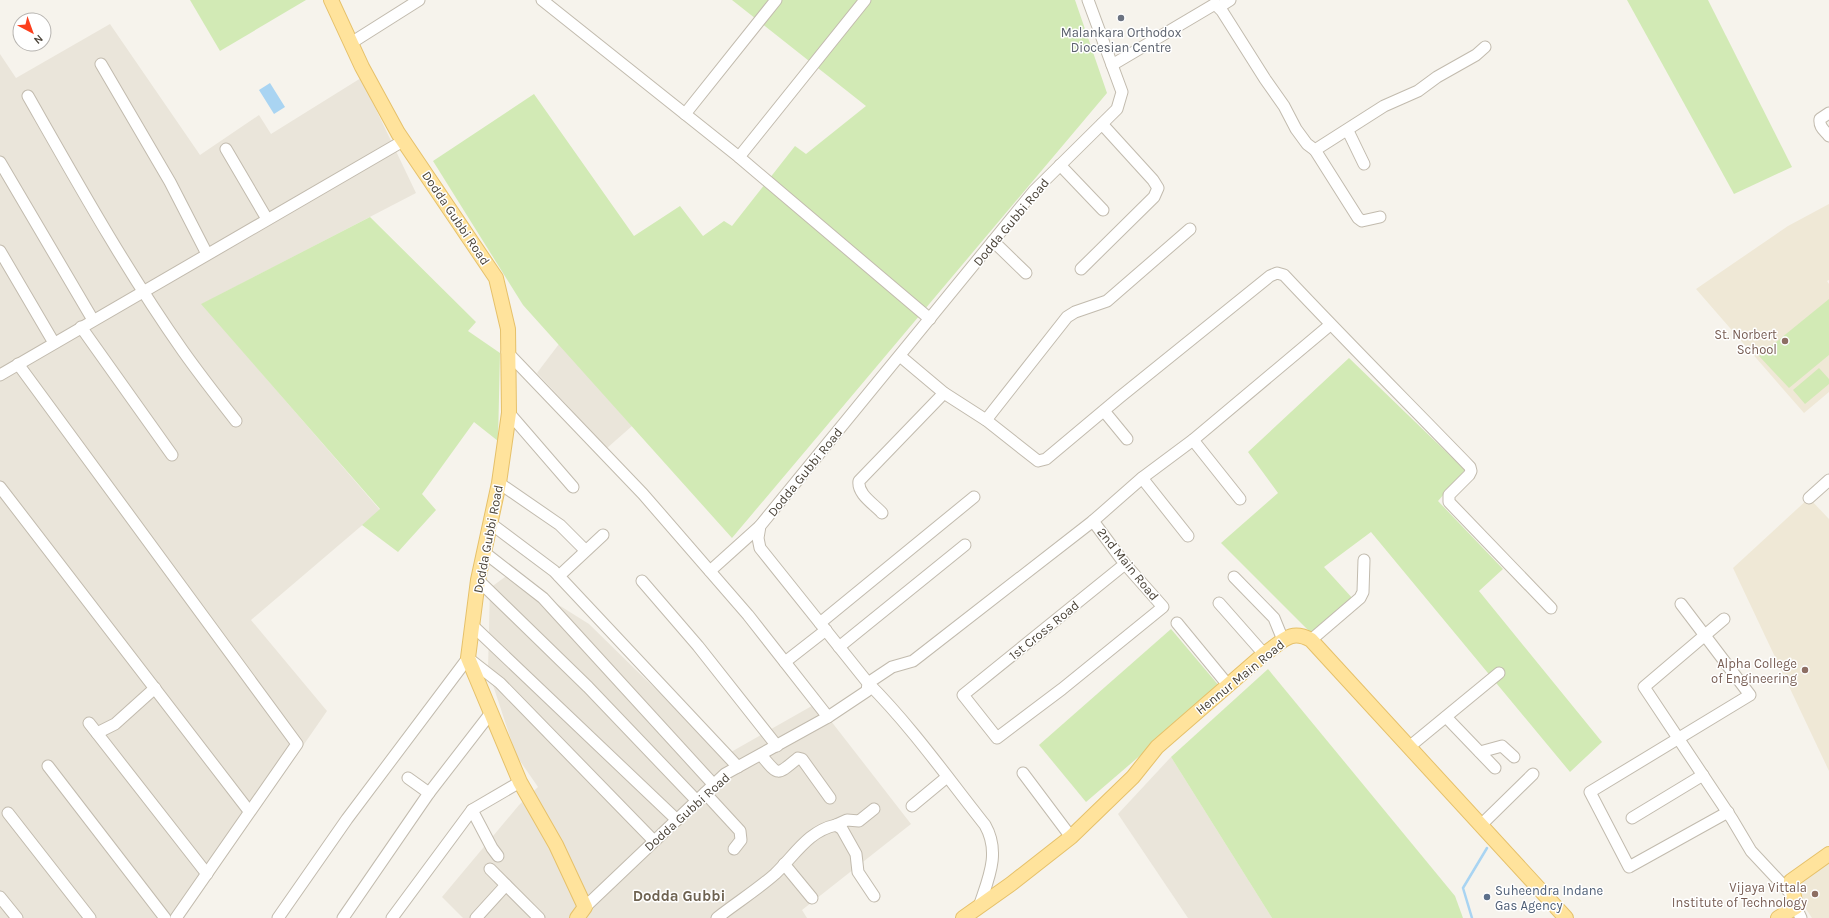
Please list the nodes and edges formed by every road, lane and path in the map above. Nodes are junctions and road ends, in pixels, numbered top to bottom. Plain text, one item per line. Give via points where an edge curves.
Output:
1 (331, 0) edge
2 (419, 0) edge
3 (542, 0) edge
4 (776, 0) edge
5 (865, 0) edge
6 (1088, 0) edge
7 (1230, 0) edge
8 (1215, 4) edge
9 (351, 43) junction
10 (1485, 47) dead end
11 (101, 64) dead end
12 (1112, 65) junction
13 (28, 96) dead end
14 (1829, 113) edge
15 (685, 114) junction
16 (1102, 124) junction
17 (1348, 131) junction
18 (1829, 136) edge
19 (403, 141) junction
20 (226, 149) dead end
21 (1316, 150) junction
22 (739, 157) junction
23 (0, 162) edge
24 (1364, 164) dead end
25 (1060, 165) junction
26 (1103, 210) dead end
27 (1380, 217) dead end
28 (267, 219) junction
29 (1190, 229) dead end
30 (993, 241) junction
31 (0, 251) edge
32 (207, 254) junction
33 (1081, 269) dead end
34 (1026, 273) dead end
35 (143, 291) junction
36 (930, 319) junction
37 (93, 320) junction
38 (1330, 325) junction
39 (82, 327) junction
40 (54, 343) junction
41 (507, 352) junction
42 (900, 356) junction
43 (18, 364) junction
44 (1, 373) edge
45 (944, 393) junction
46 (1104, 410) junction
47 (509, 413) junction
48 (986, 420) junction
49 (236, 421) dead end
50 (1127, 439) dead end
51 (1193, 440) junction
52 (172, 455) dead end
53 (1142, 478) junction
54 (1829, 480) edge
55 (500, 483) junction
56 (0, 487) edge
57 (573, 487) dead end
58 (974, 498) dead end
59 (1809, 498) dead end
60 (1240, 499) dead end
61 (882, 513) dead end
62 (1093, 521) junction
63 (490, 522) junction
64 (760, 526) junction
65 (603, 535) dead end
66 (1188, 536) dead end
67 (965, 545) dead end
68 (585, 550) junction
69 (484, 552) junction
70 (1364, 560) dead end
71 (1126, 564) junction
72 (710, 571) junction
73 (559, 576) junction
74 (1234, 577) dead end
75 (478, 580) junction
76 (642, 581) dead end
77 (1219, 603) dead end
78 (1681, 604) dead end
79 (1551, 608) dead end
80 (1724, 619) dead end
81 (1177, 624) dead end
82 (472, 626) junction
83 (823, 627) junction
84 (1705, 635) junction
85 (1283, 640) junction
86 (1311, 640) junction
87 (839, 647) junction
88 (1264, 654) junction
89 (468, 658) junction
90 (785, 662) junction
91 (1499, 673) dead end
92 (868, 683) junction
93 (1228, 686) junction
94 (155, 688) junction
95 (963, 695) joint
96 (490, 714) junction
97 (828, 717) junction
98 (1446, 717) junction
99 (89, 723) dead end
100 (97, 733) junction
101 (1679, 740) junction
102 (777, 746) junction
103 (1409, 747) junction
104 (1480, 752) junction
105 (761, 755) junction
106 (1514, 757) dead end
107 (48, 766) dead end
108 (738, 767) junction
109 (1495, 768) dead end
110 (1023, 773) dead end
111 (1533, 774) dead end
112 (1703, 776) junction
113 (947, 777) junction
114 (408, 778) dead end
115 (520, 782) junction
116 (714, 785) junction
117 (429, 794) junction
118 (701, 797) junction
119 (830, 798) dead end
120 (912, 806) dead end
121 (874, 809) dead end
122 (472, 810) junction
123 (249, 811) junction
124 (1728, 812) junction
125 (8, 813) dead end
126 (1632, 818) dead end
127 (677, 820) junction
128 (836, 825) junction
129 (1481, 825) junction
130 (1070, 837) junction
131 (654, 841) junction
132 (734, 849) dead end
133 (1829, 854) edge
134 (498, 856) dead end
135 (784, 864) junction
136 (490, 869) dead end
137 (207, 874) junction
138 (506, 885) junction
139 (874, 896) dead end
140 (0, 897) edge
141 (812, 898) dead end
142 (979, 907) junction
143 (1797, 908) edge
144 (581, 912) edge
145 (17, 918) edge
146 (90, 918) edge
147 (165, 918) edge
148 (176, 918) edge
149 (278, 918) edge
150 (343, 918) edge
151 (392, 918) edge
152 (476, 918) edge
153 (540, 918) edge
154 (717, 918) edge
155 (963, 918) edge
156 (1566, 918) edge
157 (1778, 918) edge

1 - 9 main road, Dodda Gubbi Road
2 - 9 street
3 - 15 street
4 - 15 street
5 - 22 street
6 - 12 street, Dodda Gubbi Road
7 - 8 street
8 - 12 street
8 - 21 street via 1284,106 1296,129 1307,144
9 - 19 main road, Dodda Gubbi Road
10 - 17 street via 1418,91 1384,106
11 - 32 street via 170,182
12 - 16 street, Dodda Gubbi Road via 1122,92 1117,109
13 - 35 street
14 - 18 street via 1819,122
15 - 22 street
16 - 25 street, Dodda Gubbi Road
16 - 33 street via 1158,188 1154,197
17 - 21 street
17 - 24 street
19 - 28 street
19 - 41 main road, Dodda Gubbi Road via 496,278 508,329
20 - 28 street
21 - 27 street via 1358,218 1365,221
22 - 36 street
23 - 37 street
25 - 26 street
25 - 30 street, Dodda Gubbi Road via 1034,191
28 - 32 street
29 - 48 street via 1107,301 1067,317
30 - 34 street
30 - 36 street, Dodda Gubbi Road
31 - 40 street
32 - 35 street
35 - 37 street
35 - 49 street via 183,352
36 - 42 street, Dodda Gubbi Road
37 - 39 street
38 - 46 street via 1284,275 1277,273
38 - 51 street
38 - 79 street via 1470,467 1469,474 1449,495 1449,502
39 - 40 street
39 - 52 street
40 - 43 street
41 - 47 main road, Dodda Gubbi Road
41 - 72 street via 643,494
42 - 45 street
42 - 64 street, Dodda Gubbi Road
43 - 44 street
43 - 123 street via 296,740 295,750
45 - 48 street
45 - 61 street via 859,482 858,488
46 - 48 street via 1042,461 1038,461
46 - 50 street
47 - 55 main road, Dodda Gubbi Road
47 - 57 street
51 - 53 street
51 - 60 street
53 - 62 street
53 - 66 street
54 - 59 street
55 - 63 main road, Dodda Gubbi Road
55 - 68 street via 560,525
56 - 94 street
58 - 83 street
62 - 71 street, 2nd Main Road
62 - 92 street via 913,661 892,666
63 - 69 main road, Dodda Gubbi Road
63 - 73 street
64 - 72 street
64 - 83 street, Dodda Gubbi Road via 760,548
65 - 68 street
67 - 87 street
68 - 73 street
69 - 75 main road, Dodda Gubbi Road
69 - 116 street via 543,598
70 - 86 street via 1363,592 1360,598
71 - 95 street, 1st Cross Road
71 - 95 street, 2nd Main Road via 1163,607 1062,689 997,738
72 - 90 street
73 - 108 street
74 - 85 street via 1274,618
75 - 82 main road, Dodda Gubbi Road
75 - 118 street
76 - 102 street via 698,646
77 - 88 street
78 - 84 street
80 - 84 street
81 - 93 street
82 - 89 main road, Dodda Gubbi Road
82 - 127 street
83 - 87 street, Dodda Gubbi Road
83 - 90 street
84 - 101 street via 1644,687
84 - 101 street via 1750,695
85 - 86 main road, Hennur Main Road via 1301,634
85 - 88 main road, Hennur Main Road
86 - 103 main road
87 - 92 street, Dodda Gubbi Road
88 - 93 main road, Hennur Main Road
89 - 96 main road, Dodda Gubbi Road
89 - 131 street via 500,683
89 - 149 street via 347,819
90 - 97 street
91 - 98 street
92 - 97 street, Dodda Gubbi Road via 867,691 861,697
92 - 113 street
93 - 130 main road, Hennur Main Road via 1157,747 1133,777
94 - 100 street via 116,724
94 - 123 street
96 - 115 main road, Dodda Gubbi Road
96 - 117 street
97 - 102 street, Dodda Gubbi Road
98 - 103 street
98 - 104 street
99 - 100 street
100 - 137 street
101 - 112 street
101 - 124 street via 1590,792 1629,867
102 - 105 street, Dodda Gubbi Road
103 - 129 main road
104 - 106 street via 1502,746
104 - 109 street
105 - 108 street, Dodda Gubbi Road
105 - 119 street via 778,772 798,758 802,759
107 - 147 street
108 - 116 street, Dodda Gubbi Road via 725,774
110 - 130 street
111 - 129 street
112 - 124 street
112 - 126 street
113 - 120 street
113 - 142 street via 985,825 993,846 989,877
114 - 117 street
115 - 122 street
115 - 144 main road, Dodda Gubbi Road via 556,845
116 - 118 street, Dodda Gubbi Road
117 - 150 street
118 - 127 street, Dodda Gubbi Road
118 - 132 street via 740,831 741,840
121 - 128 street via 859,821 847,820
122 - 134 street
122 - 151 street
123 - 137 street
124 - 143 street via 1751,851
125 - 146 street
127 - 131 street, Dodda Gubbi Road
128 - 135 street via 824,827 808,839
128 - 139 street via 842,830 856,854 858,872
129 - 156 main road
130 - 142 main road, Hennur Main Road
131 - 144 street, Dodda Gubbi Road
133 - 143 main road via 1790,881
135 - 141 street
135 - 154 street via 775,874
136 - 138 street
137 - 148 street
138 - 152 street
138 - 153 street
140 - 145 street
142 - 155 main road, Hennur Main Road
143 - 157 main road

